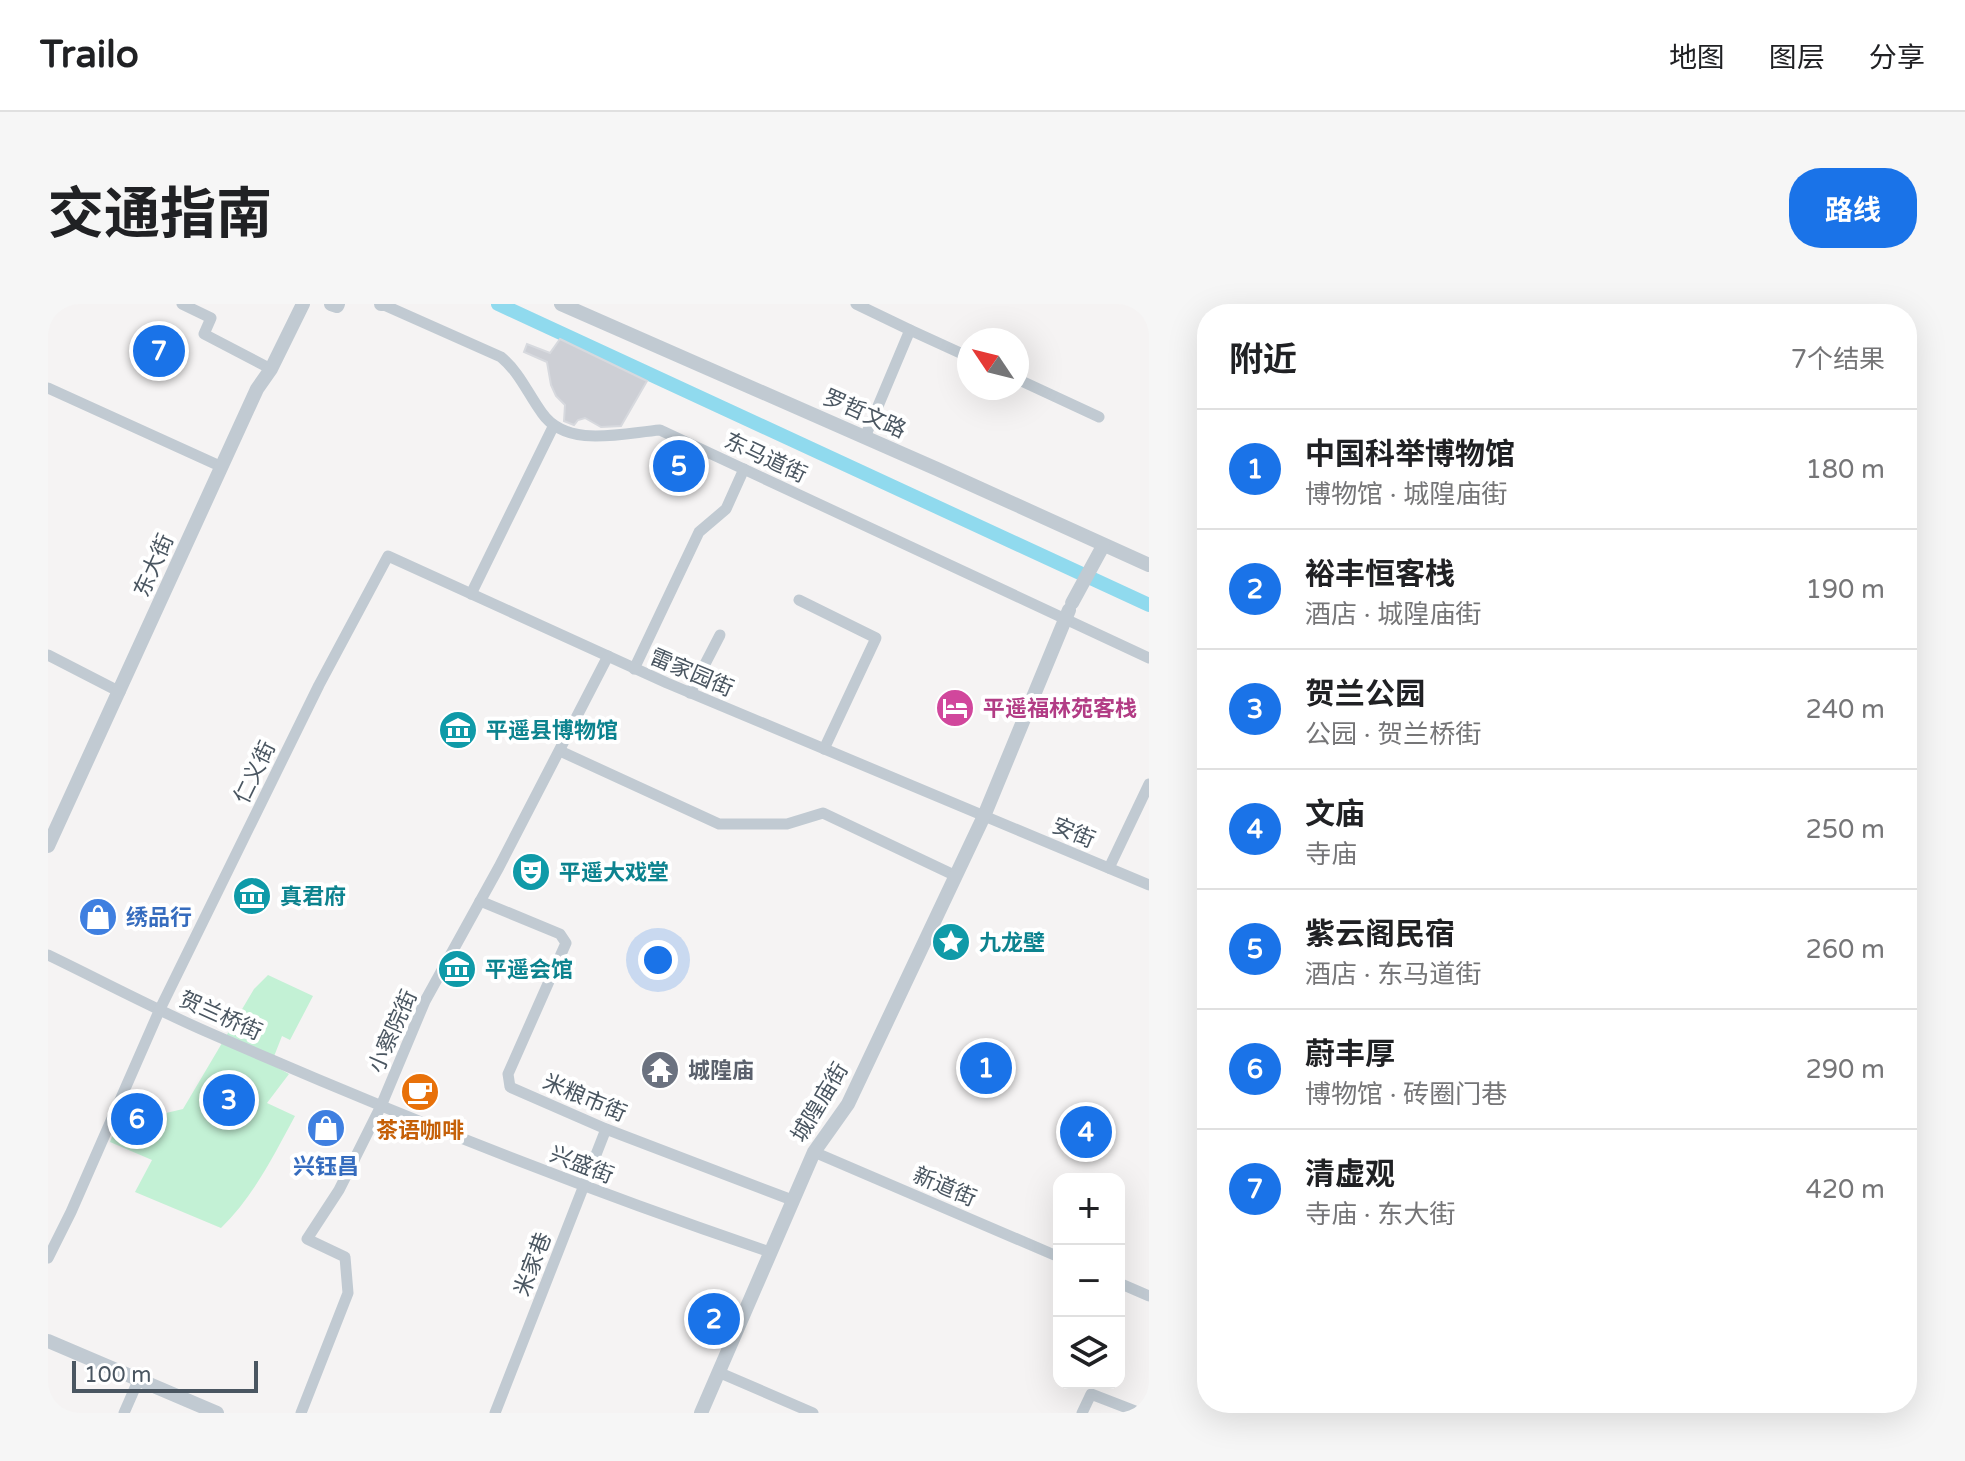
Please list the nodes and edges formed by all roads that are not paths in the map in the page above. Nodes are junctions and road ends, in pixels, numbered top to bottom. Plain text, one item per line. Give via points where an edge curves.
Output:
1 (182, 304) edge
2 (303, 304) edge
3 (331, 304) edge
4 (338, 304) edge
5 (384, 304) edge
6 (561, 304) edge
7 (856, 304) edge
8 (910, 330) junction
9 (957, 352) edge
10 (271, 369) junction
11 (1029, 385) edge
12 (48, 388) edge
13 (1099, 417) dead end
14 (553, 427) junction
15 (865, 437) junction
16 (222, 467) junction
17 (744, 469) junction
18 (1103, 546) junction
19 (388, 556) joint
20 (1149, 565) edge
21 (471, 594) junction
22 (799, 600) dead end
23 (1069, 610) junction
24 (720, 635) dead end
25 (48, 655) edge
26 (608, 656) junction
27 (1149, 658) edge
28 (634, 669) junction
29 (120, 692) junction
30 (690, 693) junction
31 (824, 749) junction
32 (560, 751) junction
33 (1149, 784) edge
34 (984, 816) junction
35 (48, 846) edge
36 (1109, 868) junction
37 (956, 876) junction
38 (1149, 885) edge
39 (480, 901) junction
40 (48, 955) edge
41 (160, 1009) junction
42 (381, 1106) junction
43 (606, 1129) junction
44 (814, 1152) junction
45 (584, 1186) junction
46 (792, 1200) junction
47 (770, 1252) junction
48 (1053, 1254) edge
49 (48, 1258) edge
50 (1125, 1286) edge
51 (1149, 1296) edge
52 (48, 1341) edge
53 (718, 1372) junction
54 (138, 1381) junction
55 (124, 1413) edge
56 (217, 1413) edge
57 (301, 1413) edge
58 (495, 1413) edge
59 (701, 1413) edge
60 (813, 1413) edge
61 (1082, 1413) edge
62 (1140, 1413) edge

1 - 10 street via 211,318 204,334
2 - 10 street, 东大街
3 - 4 street
5 - 14 street via 501,357
6 - 15 street, 罗哲文路
7 - 8 street
8 - 9 street
8 - 15 street
10 - 16 street, 东大街
11 - 13 street
12 - 16 street
14 - 17 street, 东马道街 via 578,436 660,430
14 - 21 street
15 - 18 street, 罗哲文路
16 - 29 street, 东大街
17 - 23 street, 东马道街
17 - 28 street via 726,509 699,532
18 - 20 street, 罗哲文路
18 - 23 street, 城隍庙街
19 - 21 street, 雷家园街
19 - 41 street, 仁义街
21 - 26 street, 雷家园街
22 - 31 street via 876,638
23 - 27 street, 东马道街
23 - 34 street, 城隍庙街
24 - 30 street
25 - 29 street
26 - 28 street, 雷家园街
26 - 32 street, 小察院街
28 - 30 street, 雷家园街
29 - 35 street, 东大街
30 - 31 street, 雷家园街
31 - 34 street, 雷家园街
32 - 37 street via 719,824 787,824 823,813
32 - 39 street, 小察院街
33 - 36 street
34 - 36 street, 安街
34 - 37 street, 城隍庙街
36 - 38 street, 安街
37 - 44 street, 城隍庙街 via 848,1104
39 - 42 street, 小察院街 via 425,1001
39 - 43 street, 米粮市街 via 560,934 566,943 508,1074 510,1087
40 - 41 street, 贺兰桥街
41 - 42 street, 贺兰桥街
41 - 49 street, 仁义街
42 - 45 street, 兴盛街
42 - 57 street, 小察院街 via 339,1190 307,1239 345,1257 348,1293
43 - 45 street, 米家巷
43 - 46 street, 米粮市街
44 - 46 street, 城隍庙街
44 - 48 street, 新道街
45 - 47 street, 兴盛街
45 - 58 street, 米家巷
46 - 47 street, 城隍庙街
47 - 53 street, 城隍庙街
50 - 51 street
52 - 54 street
53 - 59 street, 城隍庙街
53 - 60 street
54 - 55 street
54 - 56 street
61 - 62 street via 1091,1394

